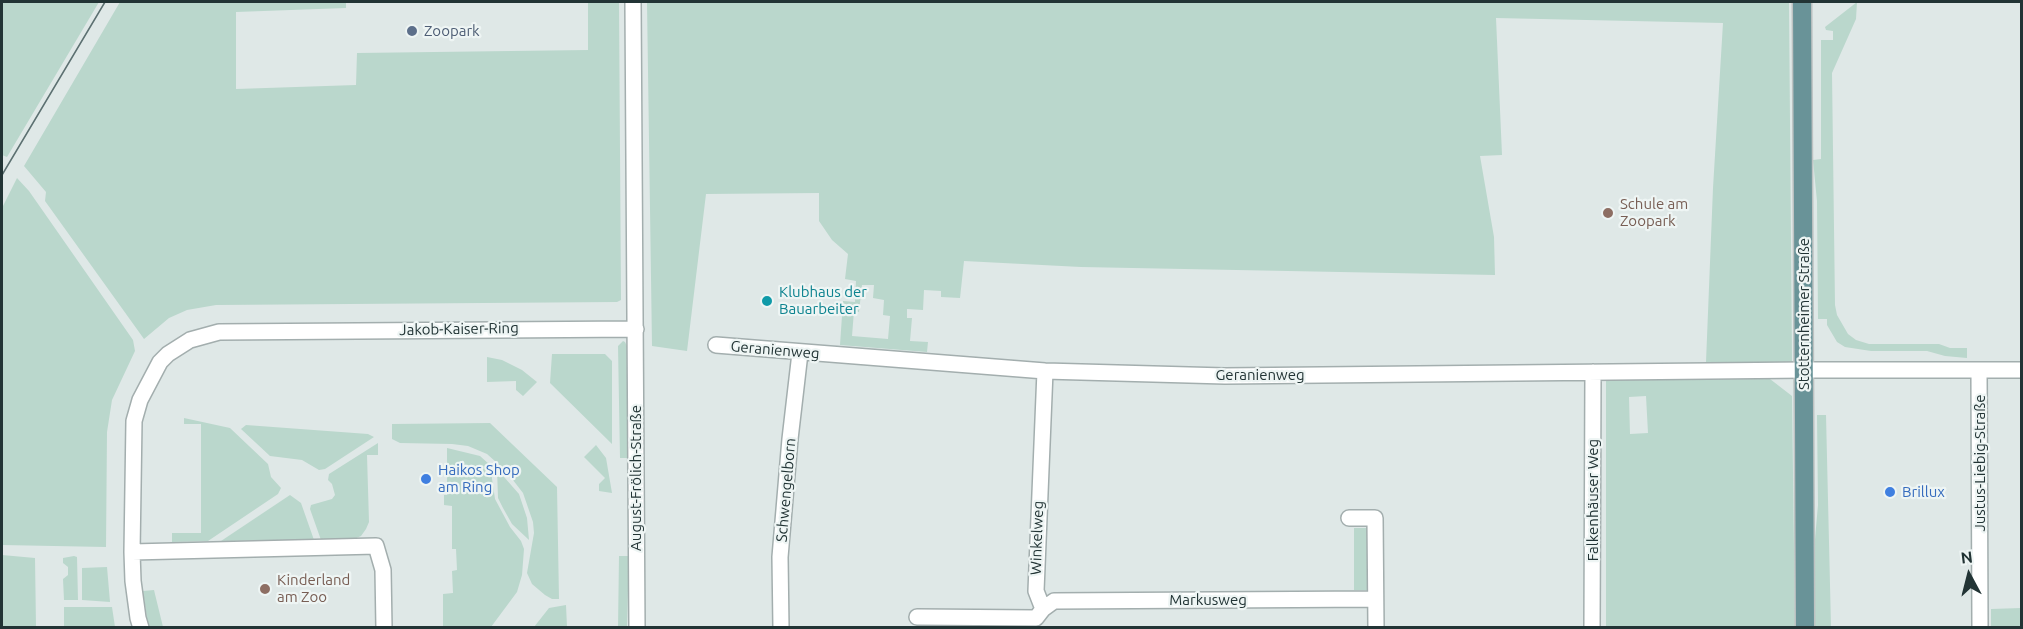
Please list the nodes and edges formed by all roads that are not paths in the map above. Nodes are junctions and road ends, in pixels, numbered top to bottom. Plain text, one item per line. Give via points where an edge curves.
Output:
1 (633, 2) edge
2 (1803, 2) edge
3 (636, 329) junction
4 (716, 345) dead end
5 (800, 353) junction
6 (1805, 370) junction
7 (1979, 370) junction
8 (2022, 370) edge
9 (1046, 371) junction
10 (1593, 372) junction
11 (1349, 518) dead end
12 (132, 552) junction
13 (1375, 599) junction
14 (1043, 609) junction
15 (917, 617) dead end
16 (141, 627) edge
17 (384, 627) edge
18 (637, 627) edge
19 (780, 627) edge
20 (1376, 627) edge
21 (1592, 627) edge
22 (1805, 627) edge
23 (1980, 627) edge

1 - 3 street
2 - 6 main road, Stotternheimer Straße
3 - 12 street, Jakob-Kaiser-Ring via 219,332 190,340 160,362 140,399 134,421
3 - 18 street, August-Frölich-Straße
4 - 5 street, Geranienweg
5 - 9 street, Geranienweg
5 - 19 street, Schwengelborn via 780,557
6 - 7 street
6 - 10 street, Geranienweg
6 - 22 main road, Stotternheimer Straße
7 - 8 street
7 - 23 street, Justus-Liebig-Straße
9 - 10 street, Geranienweg via 1225,376
9 - 14 street, Winkelweg via 1036,591
10 - 21 street, Falkenhäuser Weg
11 - 13 street via 1375,518
12 - 16 street, Jakob-Kaiser-Ring
12 - 17 street via 376,546 383,570
13 - 14 street, Markusweg via 1054,601
13 - 20 street
14 - 15 street via 1036,618

